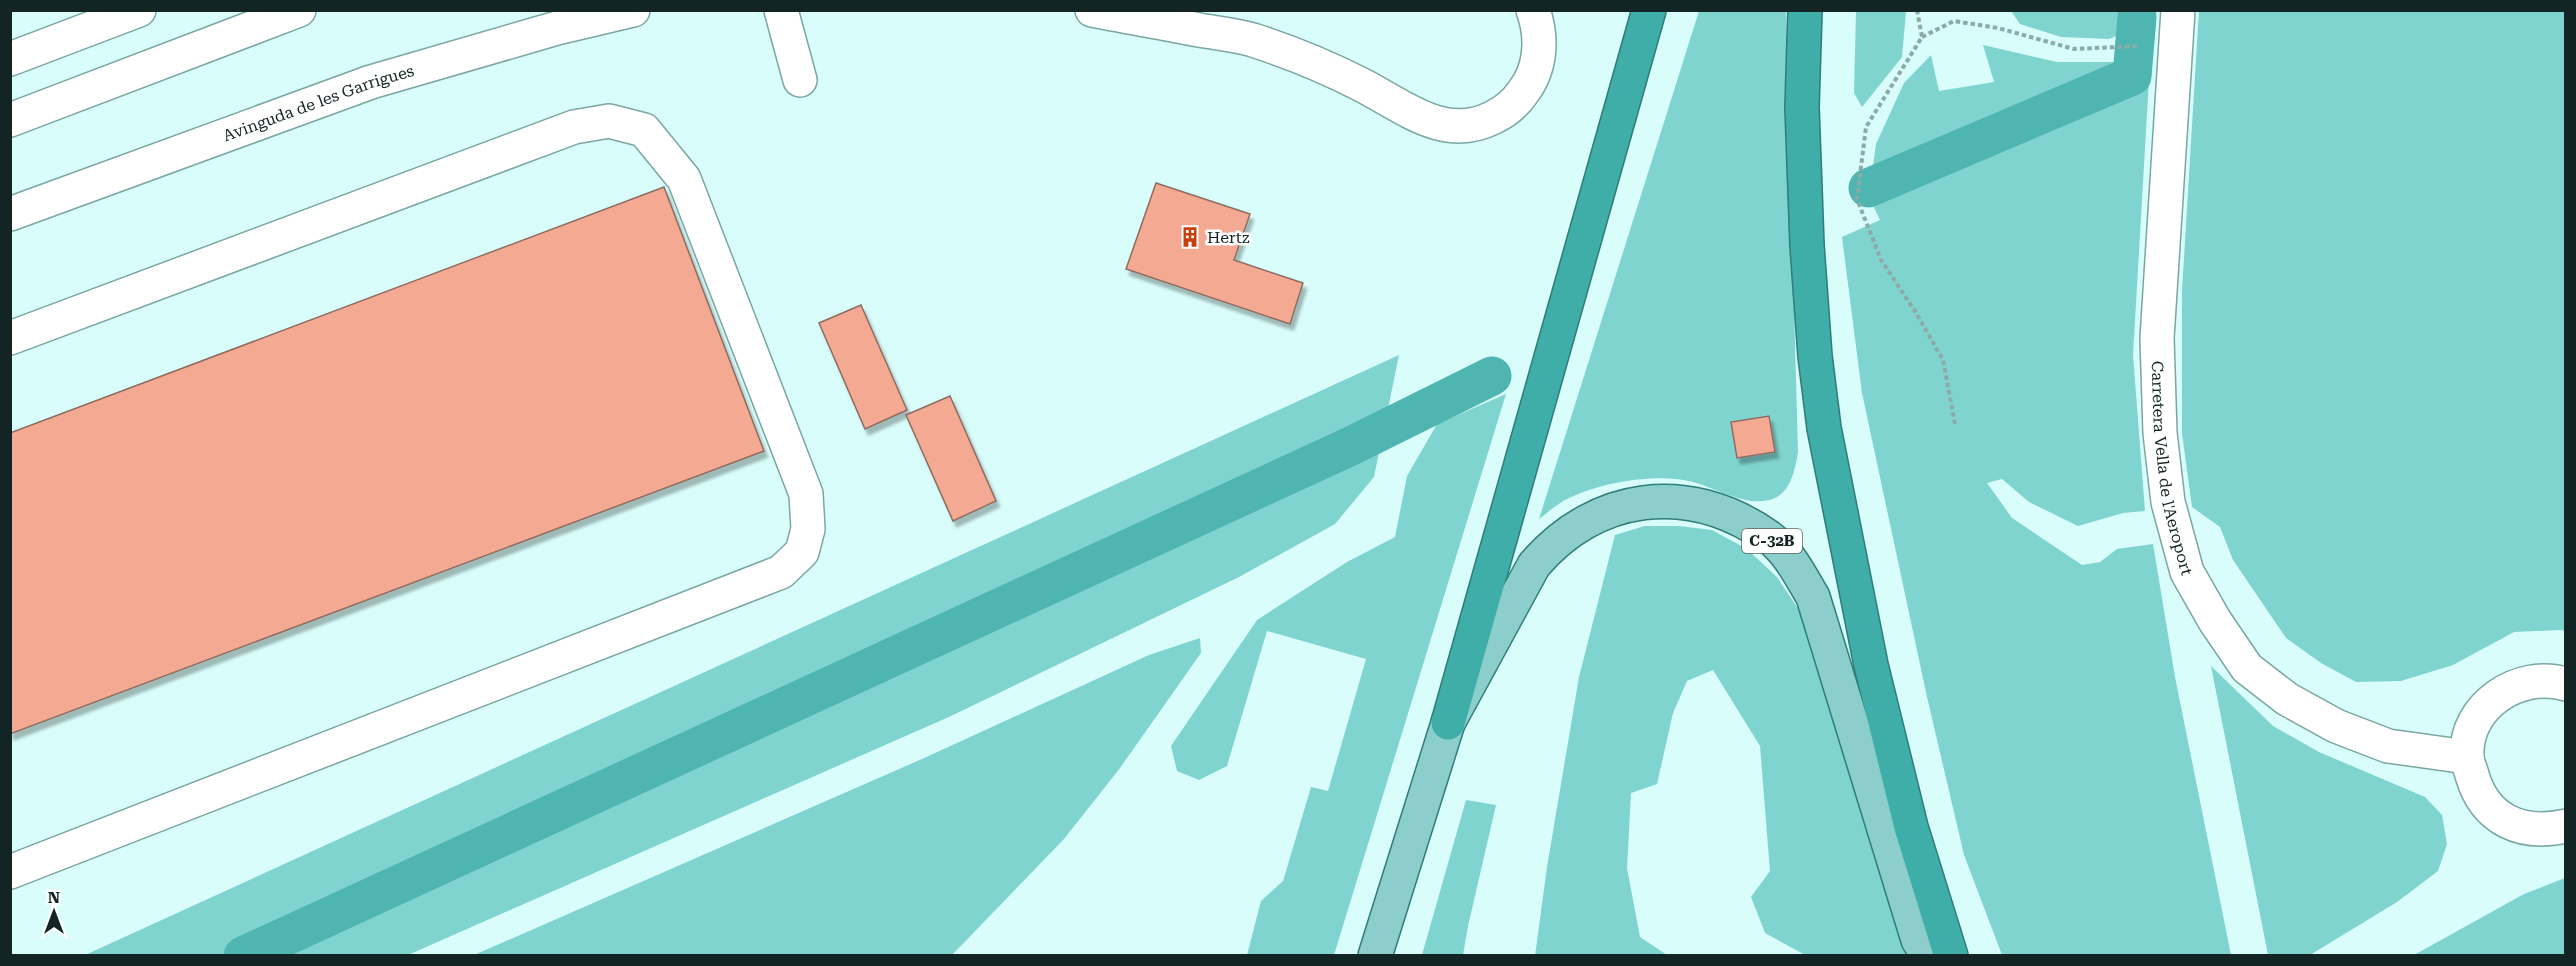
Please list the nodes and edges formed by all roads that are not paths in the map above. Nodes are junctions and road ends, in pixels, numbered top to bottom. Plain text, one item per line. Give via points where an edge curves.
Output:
1 (139, 10) edge
2 (299, 10) edge
3 (633, 10) edge
4 (781, 10) edge
5 (1092, 10) edge
6 (1533, 10) edge
7 (1805, 10) edge
8 (2178, 10) edge
9 (1646, 16) edge
10 (10, 59) edge
11 (800, 80) dead end
12 (10, 120) edge
13 (10, 214) edge
14 (10, 338) edge
15 (2565, 684) edge
16 (1448, 723) junction
17 (2467, 758) junction
18 (2565, 826) edge
19 (10, 872) edge
20 (1375, 956) edge
21 (1928, 956) edge
22 (1951, 956) edge

1 - 10 street
2 - 12 street
3 - 13 street, Avinguda de les Garrigues via 371,82
4 - 11 street
5 - 6 street via 1251,39 1321,65 1412,113 1455,126 1496,116 1527,87 1534,75 1539,47
7 - 22 highway via 1802,107 1807,245 1824,428 1871,665 1911,827
8 - 17 street, Carretera Vella de l'Aeroport via 2157,338 2160,433 2168,502 2187,572 2247,668 2287,699 2336,726 2388,746
9 - 16 highway, C-32B
14 - 19 street via 574,127 609,121 644,130 684,179 806,494 808,529 802,552 781,572
15 - 17 street via 2537,680 2513,686 2496,696 2471,731
16 - 20 main road, C-32B
16 - 21 main road, C-32B via 1534,565 1551,546 1578,525 1609,510 1646,501 1715,508 1767,536 1793,563 1813,597 1918,940
17 - 18 street via 2477,793 2494,813 2514,825 2531,829

